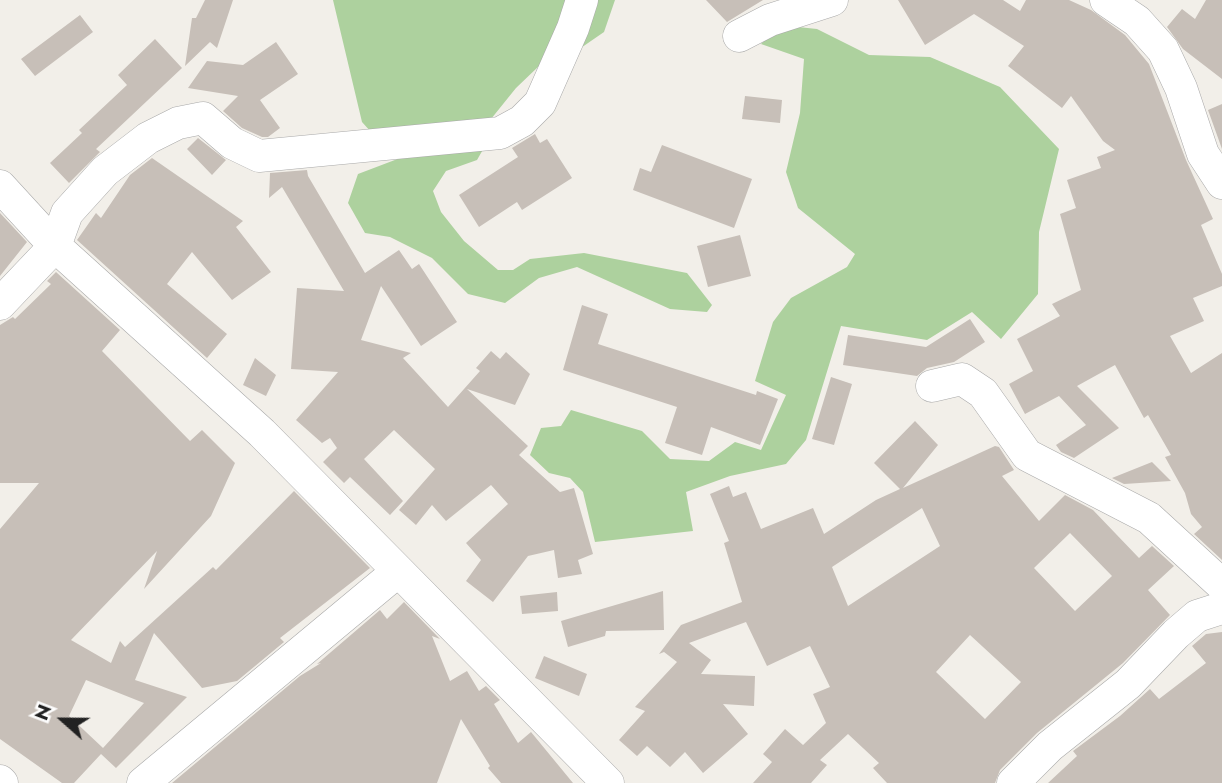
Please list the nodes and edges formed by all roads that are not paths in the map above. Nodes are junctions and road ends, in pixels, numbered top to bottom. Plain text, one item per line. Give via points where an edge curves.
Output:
1 (582, 0) edge
2 (832, 0) edge
3 (1106, 0) edge
4 (738, 36) dead end
5 (1222, 183) edge
6 (0, 186) edge
7 (55, 246) junction
8 (0, 304) edge
9 (932, 386) dead end
10 (397, 572) junction
11 (1222, 585) edge
12 (1222, 608) edge
13 (144, 783) edge
14 (608, 783) edge
15 (1013, 783) edge

1 - 7 street via 540,103 522,121 500,133 259,156 232,143 212,122 193,118 148,138 105,172 67,214
2 - 4 street
3 - 5 street via 1137,21 1163,50 1203,153
6 - 7 street
7 - 8 street
7 - 10 street via 262,433
9 - 11 street via 962,379 984,393 1027,455 1149,518
10 - 13 street
10 - 14 street
12 - 15 street via 1197,616 1128,684 1050,746

